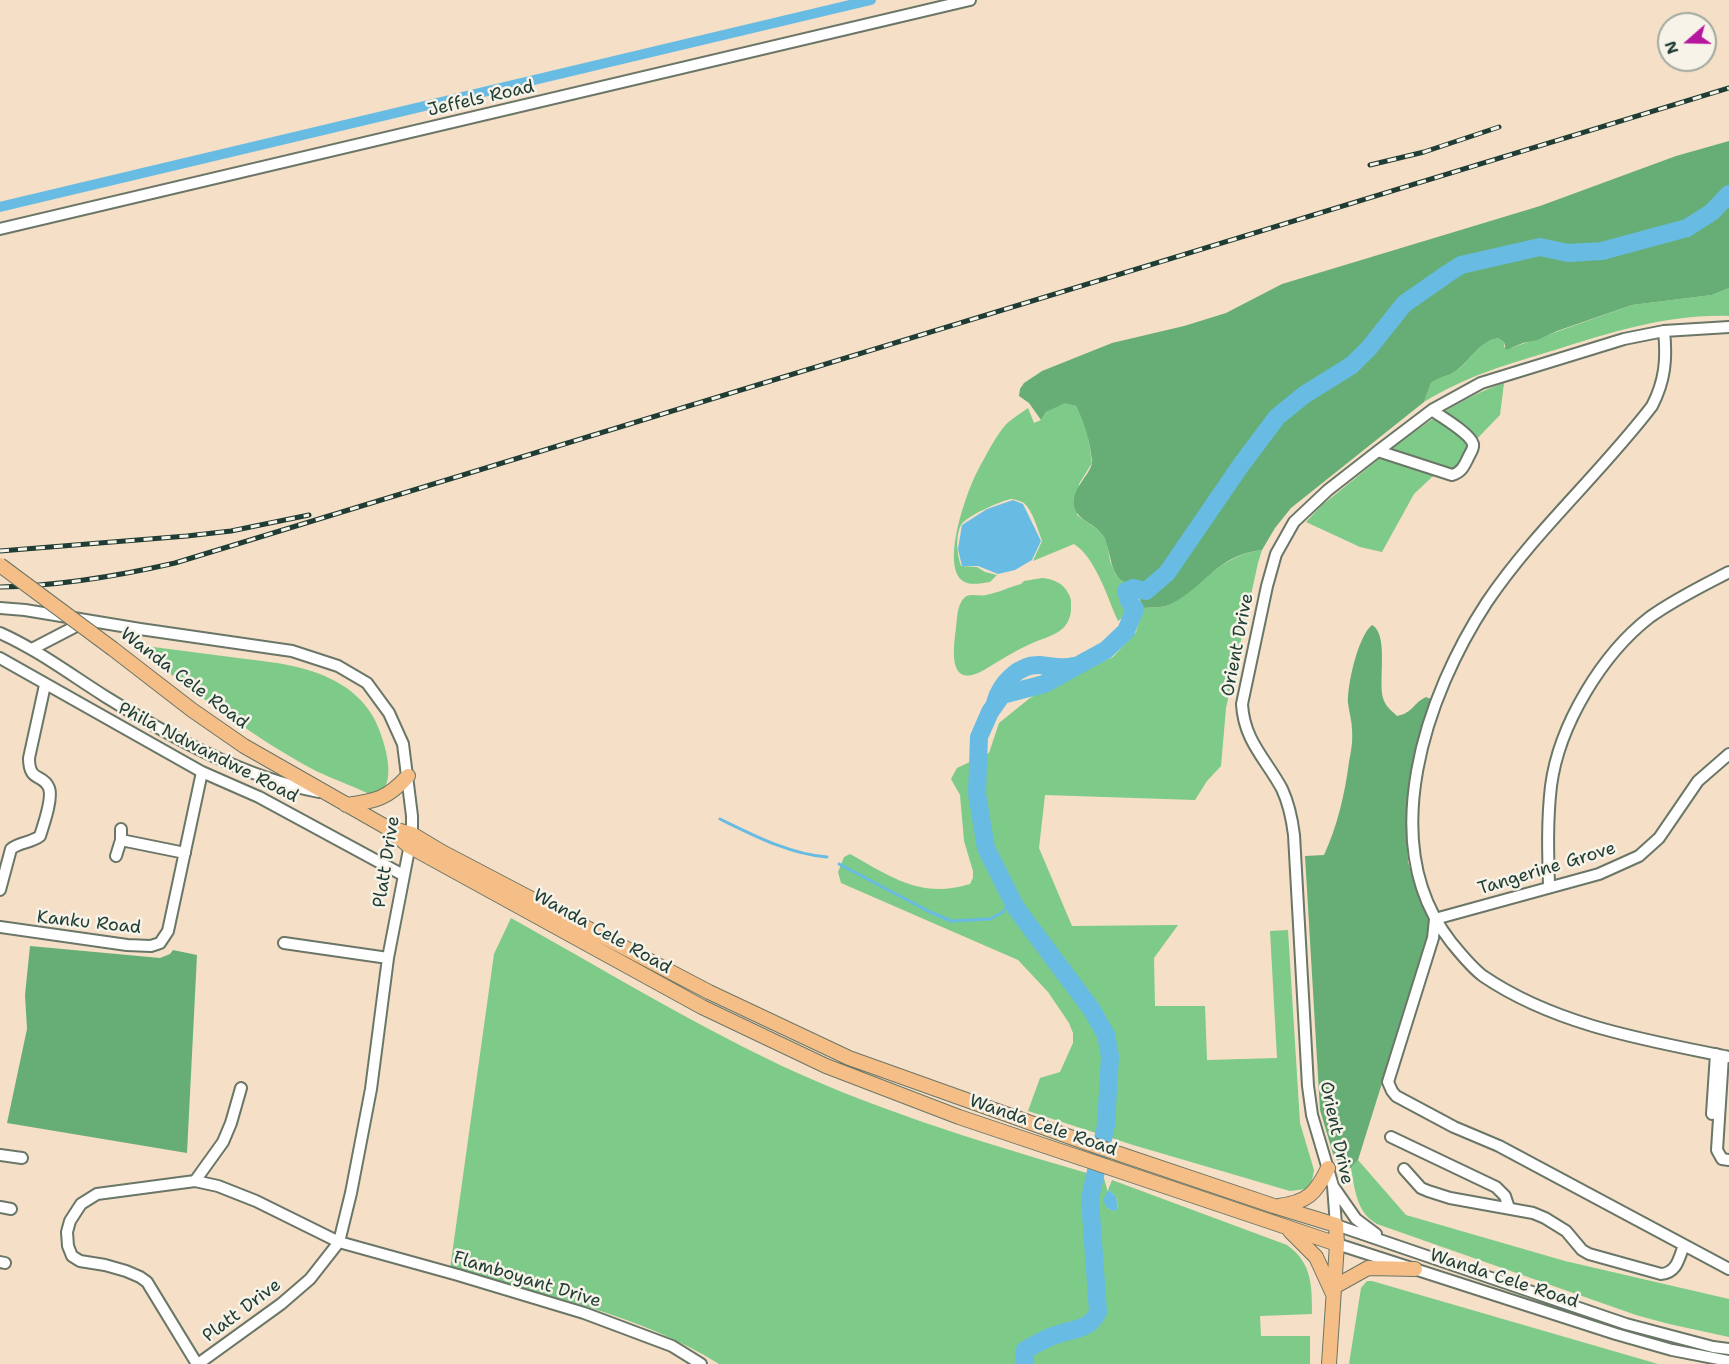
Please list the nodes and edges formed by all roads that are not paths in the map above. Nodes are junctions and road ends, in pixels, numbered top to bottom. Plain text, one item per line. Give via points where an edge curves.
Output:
1 (969, 0) edge
2 (0, 229) edge
3 (1729, 327) edge
4 (1664, 331) junction
5 (1432, 410) junction
6 (1378, 451) junction
7 (0, 565) edge
8 (1729, 572) edge
9 (0, 608) edge
10 (87, 621) junction
11 (0, 633) edge
12 (32, 648) junction
13 (0, 658) edge
14 (45, 685) junction
15 (1729, 754) edge
16 (202, 772) junction
17 (408, 776) junction
18 (322, 792) junction
19 (346, 805) junction
20 (411, 840) junction
21 (185, 853) junction
22 (116, 856) dead end
23 (403, 875) junction
24 (1549, 886) junction
25 (0, 890) edge
26 (1435, 919) junction
27 (0, 927) edge
28 (284, 943) dead end
29 (388, 958) junction
30 (1723, 1056) edge
31 (241, 1088) dead end
32 (1391, 1137) dead end
33 (1710, 1152) dead end
34 (0, 1155) edge
35 (22, 1158) dead end
36 (1729, 1160) edge
37 (1328, 1168) junction
38 (1404, 1169) dead end
39 (195, 1181) junction
40 (1333, 1186) junction
41 (1274, 1206) junction
42 (1509, 1208) junction
43 (1282, 1225) junction
44 (1336, 1225) junction
45 (339, 1242) junction
46 (1388, 1242) junction
47 (1336, 1244) junction
48 (1684, 1245) junction
49 (1415, 1269) junction
50 (1729, 1269) edge
51 (1334, 1291) junction
52 (1729, 1349) edge
53 (1729, 1361) edge
54 (198, 1364) edge
55 (701, 1364) edge
56 (1329, 1364) edge

1 - 2 street, Jeffels Road
3 - 4 street, Orient Drive
4 - 5 street, Orient Drive via 1624,339 1481,383
4 - 26 street via 1666,364 1652,406 1516,561 1487,603 1446,678 1430,718 1413,817 1413,851
5 - 6 street, Orient Drive
5 - 6 street via 1472,442 1462,470 1452,475
6 - 37 street, Orient Drive via 1294,522 1276,554 1242,704 1246,729 1290,810 1308,1086
7 - 18 main road, Wanda Cele Road, bridge via 244,746
8 - 24 street via 1649,618 1592,680 1567,728 1552,784 1547,841
9 - 10 street, Platt Drive
10 - 12 street
10 - 17 street, Platt Drive via 292,651 338,666 367,683 389,713 403,744
11 - 12 street, Phila Ndwandwe Road
12 - 18 street, Phila Ndwandwe Road via 140,717 194,746 271,781
13 - 14 street, Phila Ndwandwe Road
14 - 16 street, Phila Ndwandwe Road
14 - 25 street via 29,765 32,774 49,787 50,798 40,837 11,849
15 - 24 street, Tangerine Grove via 1698,781 1659,838 1639,856 1599,874
16 - 21 street
16 - 23 street, Phila Ndwandwe Road via 259,797
17 - 19 main road via 378,800
17 - 20 street, Platt Drive
18 - 19 main road, Wanda Cele Road
19 - 20 main road, Wanda Cele Road
20 - 23 street, Platt Drive
20 - 41 main road, Wanda Cele Road via 442,852 709,992 849,1058
20 - 43 main road, Wanda Cele Road via 617,962 766,1038 880,1088
21 - 22 street via 121,835
21 - 27 street, Kanku Road via 168,931 160,943 150,946 105,942
23 - 29 street, Platt Drive
24 - 26 street, Tangerine Grove
26 - 30 street via 1480,974 1534,1004 1633,1038
26 - 48 street via 1433,938 1389,1077 1392,1091
28 - 29 street
29 - 45 street, Platt Drive via 371,1089
30 - 33 street
30 - 36 street via 1717,1150 1722,1159
31 - 39 street via 223,1142
32 - 42 street via 1489,1183 1505,1196
34 - 35 street
37 - 40 street, Orient Drive
37 - 41 main road via 1322,1182 1306,1198
38 - 42 street via 1428,1191
39 - 45 street, Flamboyant Drive via 256,1202
39 - 54 street via 97,1194 81,1204 67,1232 72,1256 80,1261 126,1271 147,1282
40 - 44 street, Orient Drive
40 - 46 street via 1356,1219
41 - 44 main road, Wanda Cele Road
42 - 48 street via 1533,1213 1559,1226 1588,1254 1661,1274 1676,1266
43 - 47 main road, Wanda Cele Road
43 - 51 main road via 1316,1257
44 - 46 street, Wanda Cele Road
44 - 47 main road
45 - 54 street, Platt Drive via 310,1279
45 - 55 street, Flamboyant Drive via 584,1314 672,1346
46 - 52 street, Wanda Cele Road via 1626,1324
47 - 49 street, Wanda Cele Road
47 - 51 main road
48 - 50 street
49 - 51 main road via 1368,1268
49 - 53 street, Wanda Cele Road via 1627,1337
51 - 56 main road

